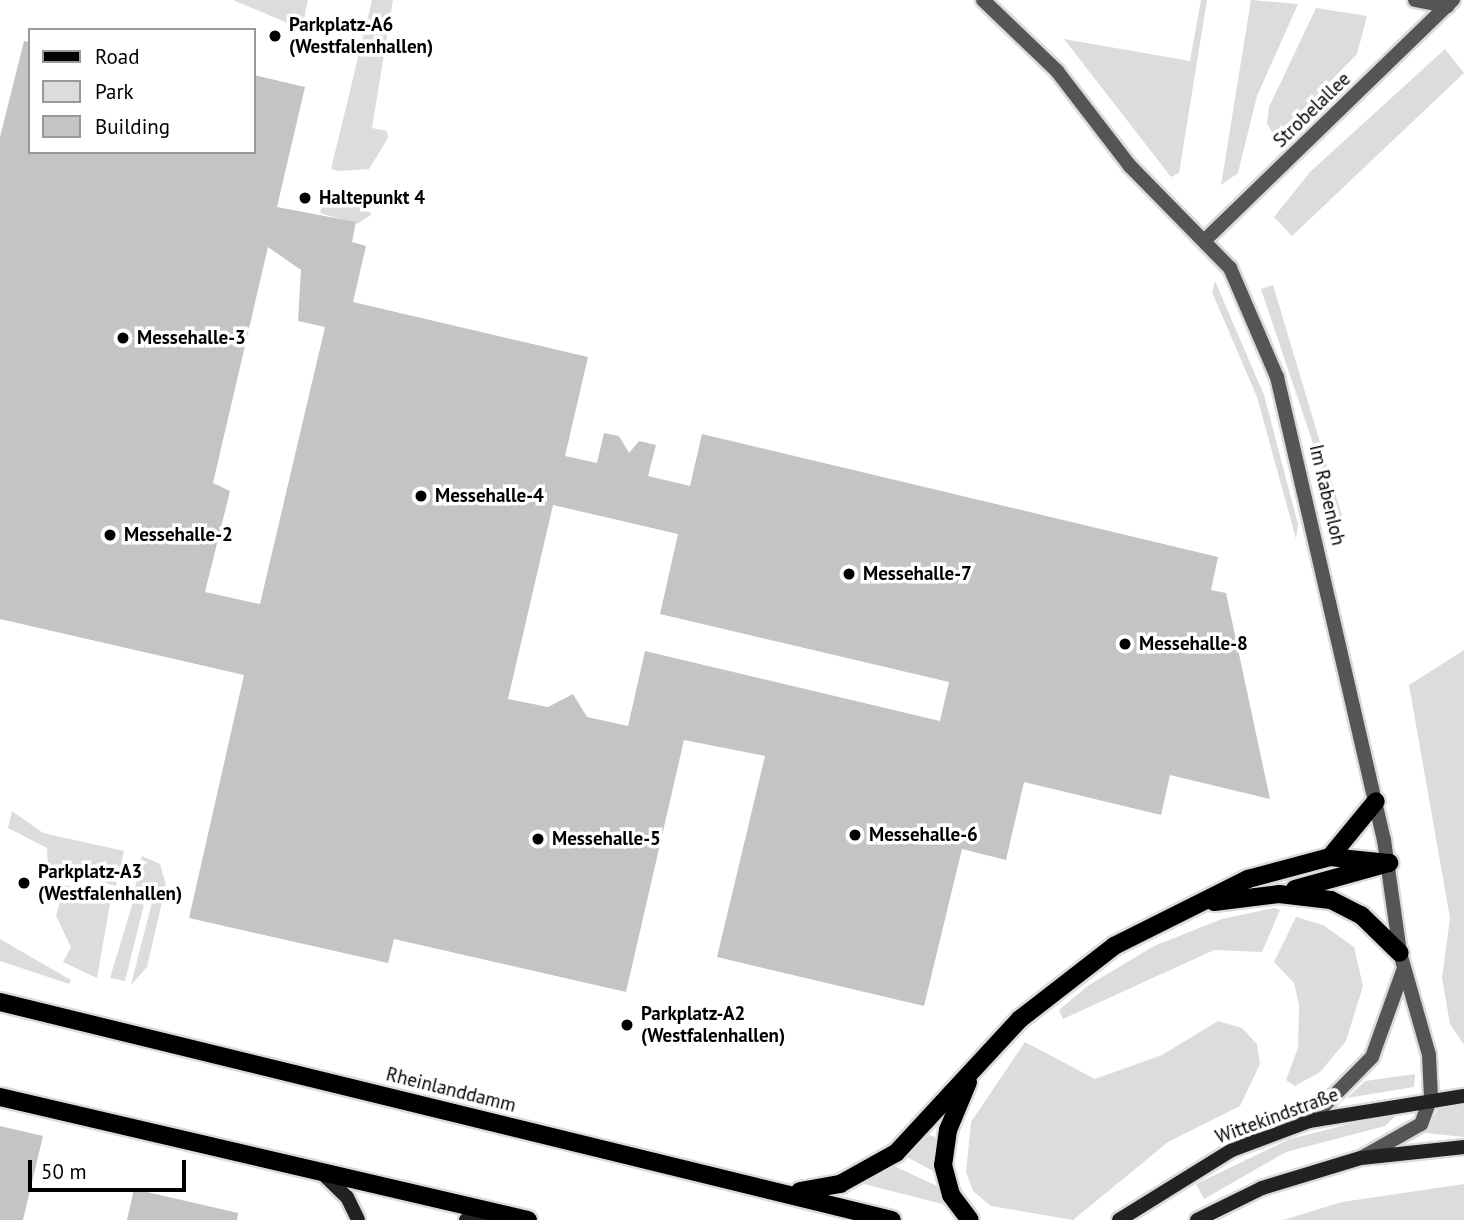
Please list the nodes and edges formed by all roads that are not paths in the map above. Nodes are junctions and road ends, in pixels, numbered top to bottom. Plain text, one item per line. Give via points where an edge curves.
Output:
1 (983, 0) edge
2 (1415, 0) edge
3 (1450, 3) edge
4 (1203, 241) junction
5 (1376, 802) junction
6 (1330, 857) junction
7 (1389, 863) junction
8 (1279, 894) junction
9 (1207, 902) junction
10 (1402, 960) junction
11 (0, 1002) edge
12 (971, 1076) junction
13 (1464, 1096) edge
14 (0, 1097) edge
15 (1431, 1097) junction
16 (1309, 1121) junction
17 (1464, 1147) edge
18 (1361, 1158) junction
19 (315, 1170) junction
20 (775, 1189) junction
21 (494, 1212) junction
22 (358, 1220) edge
23 (466, 1220) edge
24 (528, 1220) edge
25 (892, 1220) edge
26 (970, 1220) edge
27 (1119, 1220) edge
28 (1197, 1220) edge

1 - 4 street, Im Rabenloh via 1057,71 1130,166
2 - 3 street, Strobelallee
3 - 4 street, Strobelallee
4 - 5 street, Im Rabenloh via 1243,291 1277,377
5 - 6 main road
5 - 7 street, Im Rabenloh
6 - 7 main road
6 - 9 main road via 1248,879
7 - 8 main road
7 - 10 street, Im Rabenloh
8 - 9 main road
8 - 10 main road via 1347,906
9 - 12 main road via 1161,920 1074,972 1015,1025
10 - 15 street, Im Rabenloh via 1429,1055
10 - 16 street via 1371,1057
11 - 20 main road, Rheinlanddamm
12 - 20 main road via 880,1165 817,1190
12 - 26 main road via 943,1148 951,1195
13 - 15 main road, Wittekindstraße
14 - 19 main road
15 - 16 main road, Wittekindstraße
15 - 18 street via 1421,1124
16 - 27 main road, Wittekindstraße via 1232,1150
17 - 18 main road
18 - 28 main road via 1262,1188
19 - 21 main road
19 - 22 main road via 330,1177
20 - 25 main road, Rheinlanddamm
21 - 23 main road
21 - 24 main road

